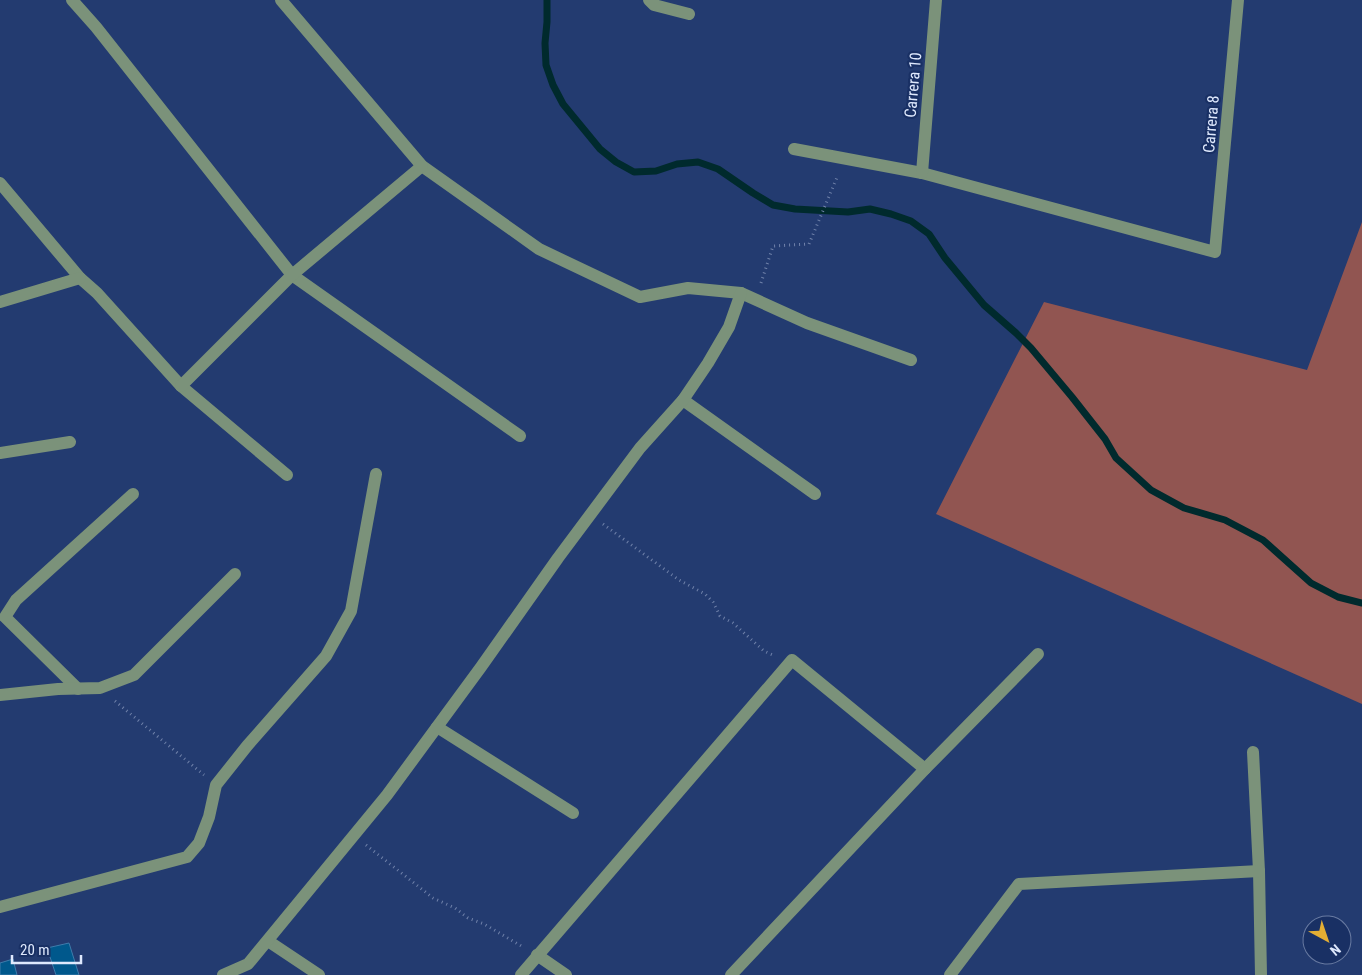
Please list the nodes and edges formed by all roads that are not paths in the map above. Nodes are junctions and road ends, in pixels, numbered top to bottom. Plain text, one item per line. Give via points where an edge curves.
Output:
1 (72, 0) edge
2 (281, 0) edge
3 (649, 0) edge
4 (936, 0) edge
5 (1238, 0) edge
6 (689, 14) dead end
7 (794, 149) dead end
8 (422, 166) junction
9 (922, 173) junction
10 (0, 183) edge
11 (292, 275) junction
12 (80, 278) junction
13 (741, 293) junction
14 (0, 302) edge
15 (911, 360) dead end
16 (181, 386) junction
17 (683, 400) junction
18 (520, 436) dead end
19 (70, 442) dead end
20 (0, 453) edge
21 (376, 474) dead end
22 (287, 475) dead end
23 (133, 494) dead end
24 (816, 494) dead end
25 (235, 574) dead end
26 (1038, 654) dead end
27 (78, 689) junction
28 (0, 695) edge
29 (438, 726) junction
30 (1252, 752) dead end
31 (925, 769) junction
32 (573, 813) dead end
33 (1259, 871) junction
34 (0, 907) edge
35 (268, 941) junction
36 (537, 955) junction
37 (223, 975) edge
38 (319, 975) edge
39 (520, 975) edge
40 (566, 975) edge
41 (731, 975) edge
42 (950, 975) edge
43 (1261, 975) edge

1 - 11 street
2 - 8 street
3 - 6 street via 654,5
4 - 9 street, Carrera 10
5 - 9 street, Carrera 8 via 1216,252
7 - 9 street
8 - 11 street
8 - 13 street via 539,249 640,297 688,288
10 - 12 street
11 - 16 street
11 - 18 street
12 - 14 street
12 - 16 street
13 - 15 street via 807,323
13 - 17 street via 729,327
16 - 22 street
17 - 24 street
17 - 29 street via 640,448
19 - 20 street
21 - 34 street via 351,611 326,656 216,785 210,817 200,843 187,857
23 - 27 street via 16,600 5,617
25 - 27 street via 134,675 100,688
26 - 31 street
27 - 28 street
29 - 32 street
29 - 35 street via 387,795
30 - 33 street
31 - 36 street via 792,660
31 - 41 street
33 - 42 street via 1019,884
33 - 43 street
35 - 37 street via 248,964
35 - 38 street
36 - 39 street
36 - 40 street

